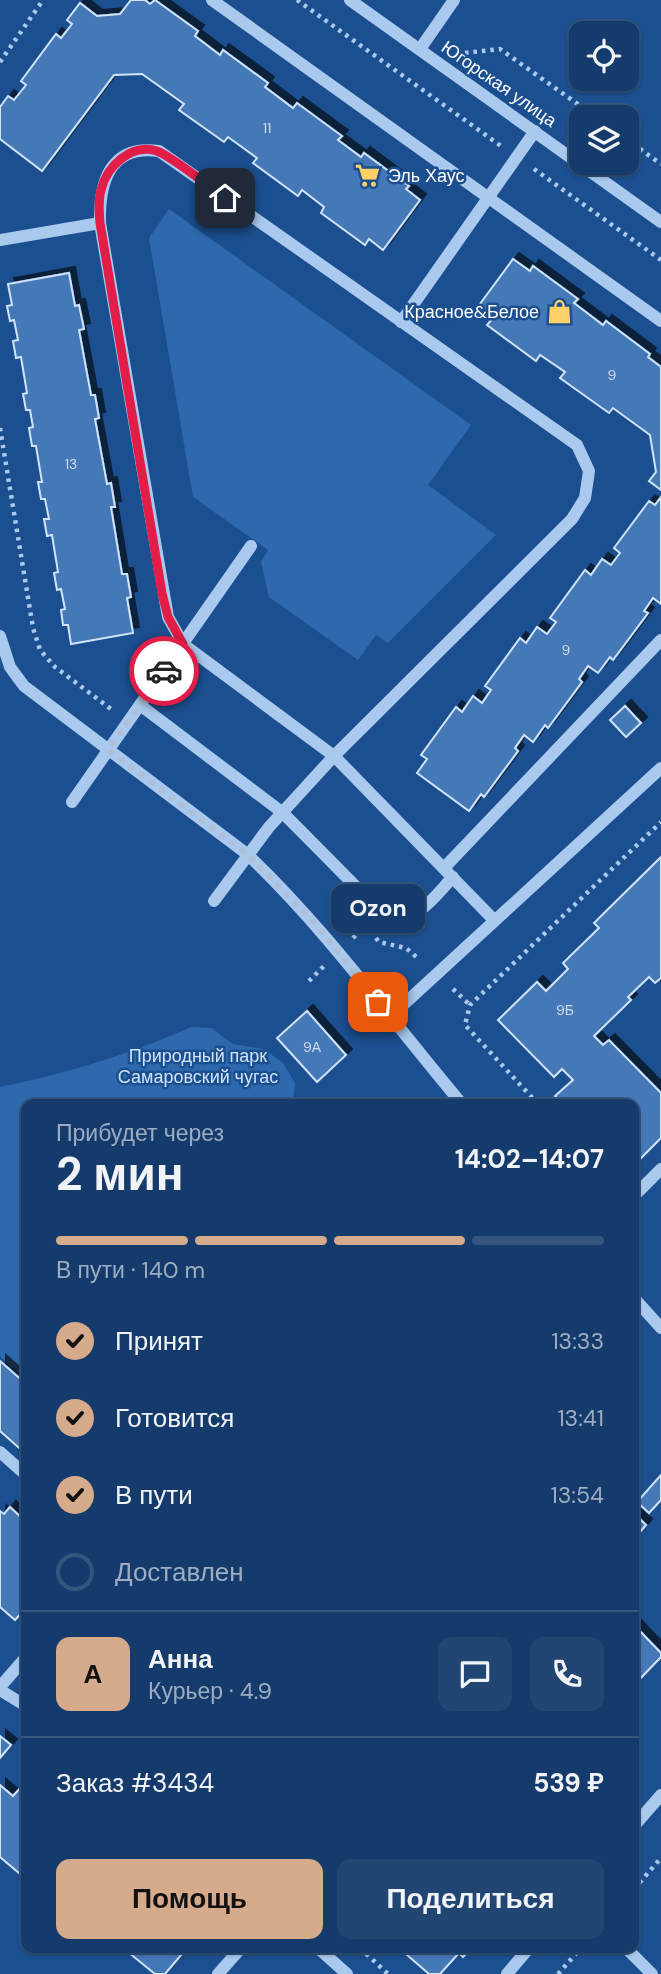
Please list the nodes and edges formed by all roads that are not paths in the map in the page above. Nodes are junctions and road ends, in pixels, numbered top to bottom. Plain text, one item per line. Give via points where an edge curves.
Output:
1 (212, 0) edge
2 (350, 0) edge
3 (454, 0) edge
4 (420, 49) junction
5 (535, 131) junction
6 (487, 198) junction
7 (661, 222) edge
8 (100, 223) junction
9 (0, 240) edge
10 (401, 321) junction
11 (661, 321) edge
12 (251, 546) dead end
13 (0, 636) edge
14 (661, 640) edge
15 (183, 644) junction
16 (140, 705) junction
17 (108, 750) junction
18 (334, 756) junction
19 (661, 768) edge
20 (72, 802) dead end
21 (283, 813) junction
22 (247, 854) junction
23 (449, 872) junction
24 (214, 901) dead end
25 (494, 920) junction
26 (390, 1017) junction
27 (458, 1099) edge
28 (661, 1169) edge
29 (639, 1191) edge
30 (639, 1304) edge
31 (661, 1328) edge
32 (0, 1452) edge
33 (21, 1471) edge
34 (21, 1663) edge
35 (0, 1689) edge
36 (21, 1703) edge
37 (661, 1795) edge
38 (639, 1820) edge
39 (237, 1953) edge
40 (324, 1953) edge
41 (525, 1953) edge
42 (631, 1953) edge
43 (218, 1974) edge
44 (347, 1974) edge
45 (507, 1974) edge
46 (652, 1974) edge

1 - 6 street
2 - 4 street, Югорская улица
3 - 4 street
4 - 5 street, Югорская улица
5 - 6 street
5 - 7 street, Югорская улица
6 - 10 street
6 - 11 street
8 - 9 street
8 - 10 street via 102,187 110,170 127,153 159,151
8 - 15 street via 162,593 168,617
10 - 18 street via 577,445 589,471 585,498 572,519
12 - 15 street
13 - 17 street via 10,667 24,686
14 - 23 street
15 - 16 street
15 - 18 street
16 - 17 street
16 - 21 street
17 - 20 street
17 - 22 street
18 - 21 street
18 - 23 street
19 - 25 street
21 - 22 street
21 - 23 street via 388,919 409,918 419,911
22 - 24 street
22 - 26 street via 316,925
23 - 25 street
25 - 26 street
26 - 27 street
28 - 29 street
30 - 31 street
32 - 33 street
34 - 35 street
35 - 36 street
37 - 38 street
39 - 43 street
40 - 44 street
41 - 45 street
42 - 46 street

